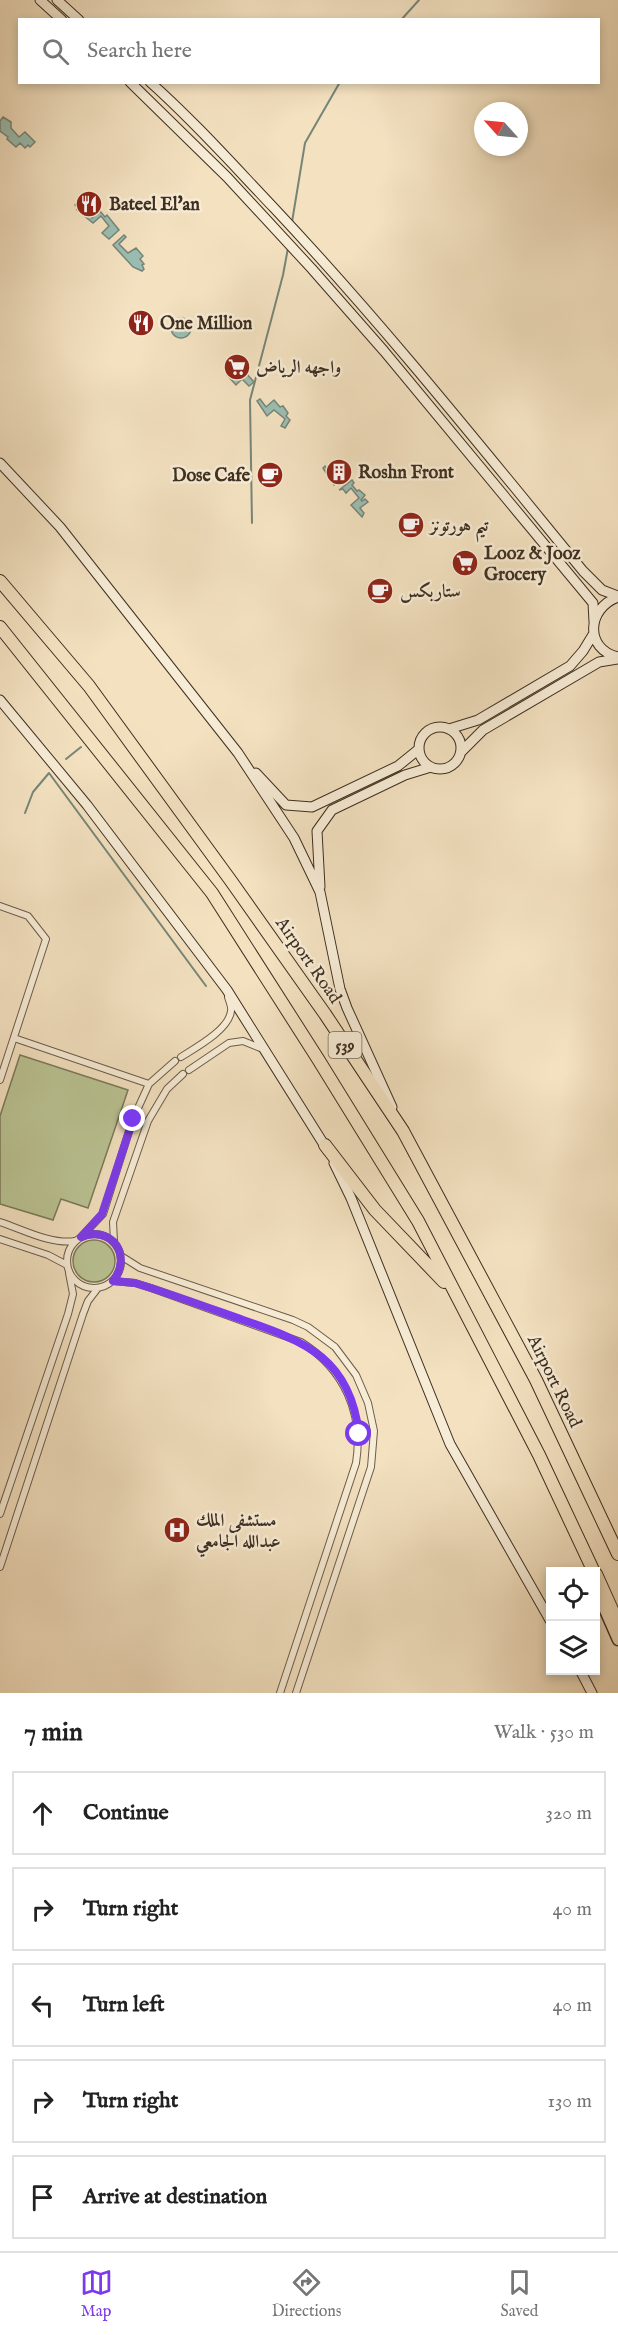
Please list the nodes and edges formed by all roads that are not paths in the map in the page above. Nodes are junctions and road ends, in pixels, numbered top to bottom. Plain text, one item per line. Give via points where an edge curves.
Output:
1 (40, 0) edge
2 (57, 0) edge
3 (60, 18) edge
4 (77, 18) edge
5 (132, 84) edge
6 (152, 84) edge
7 (0, 463) edge
8 (0, 581) edge
9 (618, 597) edge
10 (594, 628) junction
11 (0, 629) edge
12 (618, 658) edge
13 (0, 700) edge
14 (449, 729) junction
15 (419, 749) junction
16 (461, 752) junction
17 (238, 753) junction
18 (431, 767) junction
19 (231, 881) junction
20 (320, 892) junction
21 (212, 893) junction
22 (0, 906) edge
23 (227, 990) junction
24 (14, 1038) junction
25 (264, 1049) junction
26 (0, 1080) edge
27 (149, 1084) junction
28 (403, 1131) junction
29 (325, 1145) junction
30 (0, 1222) edge
31 (0, 1239) edge
32 (78, 1239) junction
33 (114, 1241) junction
34 (121, 1256) junction
35 (67, 1265) junction
36 (69, 1273) junction
37 (113, 1281) junction
38 (98, 1288) junction
39 (454, 1293) junction
40 (539, 1455) junction
41 (0, 1514) edge
42 (618, 1554) edge
43 (0, 1567) edge
44 (586, 1567) edge
45 (592, 1567) edge
46 (600, 1584) edge
47 (600, 1599) edge
48 (546, 1613) edge
49 (618, 1623) edge
50 (618, 1640) edge
51 (582, 1675) edge
52 (280, 1693) edge
53 (296, 1693) edge
54 (592, 1693) edge

1 - 3 street
2 - 4 street
5 - 10 street via 228,177 384,351 593,603
6 - 9 street via 346,285 582,571 602,590
7 - 17 street via 60,527
8 - 19 highway, Airport Road / 539 via 89,686
9 - 10 street via 602,606
10 - 12 street via 603,650
10 - 14 street via 584,651 570,666 478,720
11 - 21 highway, 539
12 - 16 street via 599,662 483,730
13 - 23 street via 87,804
14 - 15 street via 440,727 427,732
14 - 16 street via 458,737
15 - 17 street via 398,766 312,807 286,805
15 - 18 street via 421,758
16 - 18 street via 451,767
17 - 20 street via 294,838
18 - 20 street via 405,775 332,810 317,831
19 - 21 highway
19 - 28 highway, Airport Road / 539
20 - 28 street via 346,1008
21 - 39 highway, 539 via 418,1221
22 - 24 street via 28,916 46,939
23 - 25 street
23 - 27 street via 231,1011 227,1021 217,1033
24 - 26 street
24 - 27 street
25 - 29 street
25 - 33 street via 243,1041 229,1043 167,1089 148,1121 113,1222
27 - 32 street via 133,1119 102,1214
28 - 42 highway, Airport Road / 539 via 536,1380
29 - 39 highway via 375,1210
29 - 48 street via 351,1198 450,1444
30 - 32 street via 66,1242
31 - 35 street
32 - 33 street via 98,1234
32 - 35 street via 70,1248
33 - 34 street
34 - 37 street via 122,1265
34 - 53 street via 140,1268 308,1327 335,1347 363,1389 374,1431 371,1467
35 - 36 street
36 - 38 street via 81,1285
36 - 41 street via 73,1294 68,1314
37 - 38 street
37 - 52 street via 151,1288 301,1342 337,1373 351,1398 359,1434 356,1463
38 - 43 street via 83,1314
39 - 40 highway, 539
40 - 44 main road
40 - 45 highway, 539
46 - 49 highway, 539
47 - 50 main road
51 - 54 street

